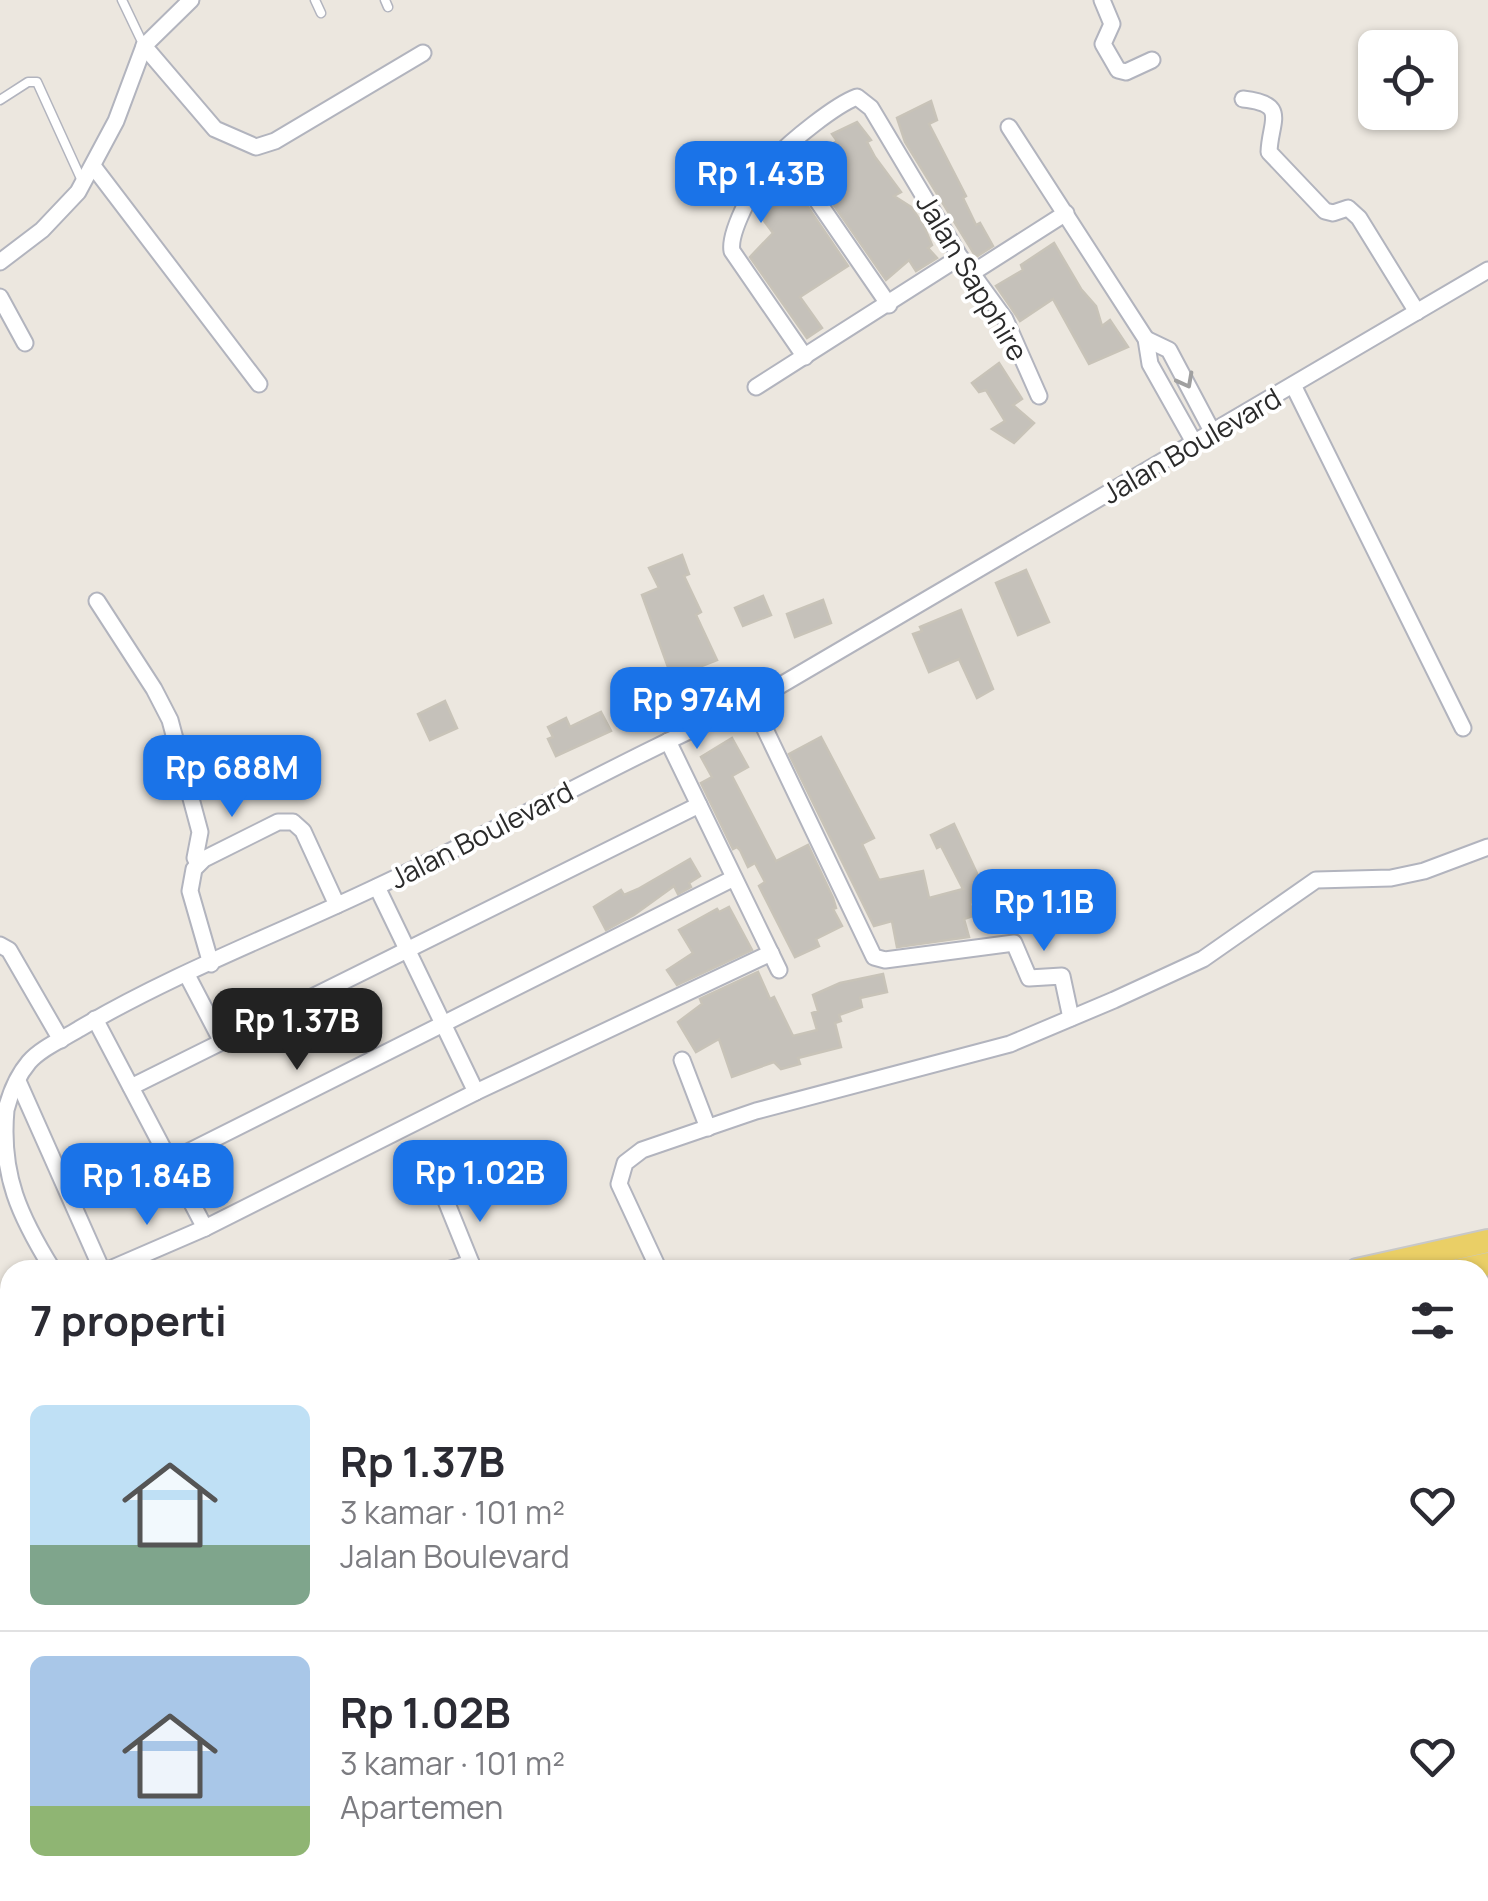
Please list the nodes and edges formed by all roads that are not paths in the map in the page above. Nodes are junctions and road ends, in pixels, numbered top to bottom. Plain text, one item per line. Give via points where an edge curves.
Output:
1 (122, 0) edge
2 (191, 0) edge
3 (315, 0) edge
4 (1102, 0) edge
5 (321, 13) dead end
6 (144, 46) junction
7 (423, 53) dead end
8 (1152, 60) dead end
9 (1243, 99) dead end
10 (0, 100) edge
11 (1008, 127) dead end
12 (782, 151) junction
13 (93, 166) junction
14 (83, 183) junction
15 (1066, 212) junction
16 (960, 256) junction
17 (0, 262) edge
18 (1488, 270) edge
19 (972, 274) junction
20 (0, 297) edge
21 (889, 305) junction
22 (1417, 312) junction
23 (1146, 340) junction
24 (25, 343) dead end
25 (804, 358) junction
26 (260, 384) dead end
27 (1293, 385) junction
28 (756, 387) dead end
29 (1039, 396) dead end
30 (1213, 433) junction
31 (1194, 444) junction
32 (96, 601) dead end
33 (752, 702) junction
34 (1463, 728) dead end
35 (668, 741) junction
36 (699, 805) junction
37 (1488, 848) edge
38 (198, 864) junction
39 (734, 878) junction
40 (377, 887) junction
41 (338, 905) junction
42 (0, 945) edge
43 (408, 951) junction
44 (771, 952) junction
45 (211, 964) junction
46 (778, 970) dead end
47 (187, 975) junction
48 (1071, 1018) junction
49 (95, 1019) junction
50 (444, 1025) junction
51 (61, 1040) junction
52 (222, 1042) junction
53 (682, 1060) dead end
54 (18, 1081) junction
55 (131, 1086) junction
56 (476, 1092) junction
57 (708, 1128) junction
58 (170, 1160) junction
59 (444, 1196) dead end
60 (205, 1228) junction
61 (1488, 1241) edge
62 (47, 1260) edge
63 (100, 1260) edge
64 (129, 1260) edge
65 (469, 1260) edge
66 (655, 1260) edge
67 (1402, 1260) edge

1 - 6 lane
2 - 6 street
3 - 5 lane
4 - 8 street via 1112,24 1103,44 1118,70
6 - 7 street via 215,129 256,147
6 - 13 street
9 - 22 street via 1269,106 1269,152 1325,211 1348,208 1359,218
10 - 14 lane via 37,82
11 - 15 street
12 - 16 street, Jalan Sapphire via 852,98 863,100
12 - 21 street
12 - 25 street via 730,243
13 - 14 street
13 - 26 street
14 - 17 street via 42,230
15 - 19 street
15 - 23 street
16 - 19 street, Jalan Sapphire
16 - 21 street
18 - 22 street, Jalan Boulevard
19 - 29 street, Jalan Sapphire via 1012,332
20 - 24 street
21 - 25 street
22 - 27 street, Jalan Boulevard
23 -> 30 street via 1169,350
23 - 31 street via 1150,364
25 - 28 street
27 - 30 street, Jalan Boulevard
27 - 34 street
30 - 31 street, Jalan Boulevard
31 - 33 street, Jalan Boulevard
32 - 38 street via 170,720 200,832
33 - 35 street, Jalan Boulevard
33 - 48 street via 876,959 1014,943 1029,978 1062,975
35 - 36 street
35 - 40 street, Jalan Boulevard
36 - 39 street
36 - 43 street
37 - 48 street via 1391,878 1316,880 1204,960
38 - 41 street via 278,822 293,822
38 - 45 street via 190,891
39 - 44 street
39 - 50 street
40 - 41 street, Jalan Boulevard
40 - 43 street
41 - 45 street, Jalan Boulevard
42 - 51 street
43 - 50 street
43 - 52 street
44 - 46 street
44 - 56 street
45 - 47 street, Jalan Boulevard
47 - 49 street, Jalan Boulevard
47 - 52 street
48 - 57 street via 1010,1044
49 - 51 street, Jalan Boulevard
49 - 55 street
50 - 56 street
50 - 58 street
51 - 54 street, Jalan Boulevard via 29,1062
52 - 55 street
53 - 57 street
54 - 62 street, Jalan Boulevard via 1,1131 1,1166 10,1196
54 - 63 street
55 - 58 street
56 - 60 street
57 - 66 street via 642,1150 620,1171 619,1184
58 - 60 street
59 - 65 street
60 - 64 street
61 - 67 main road

